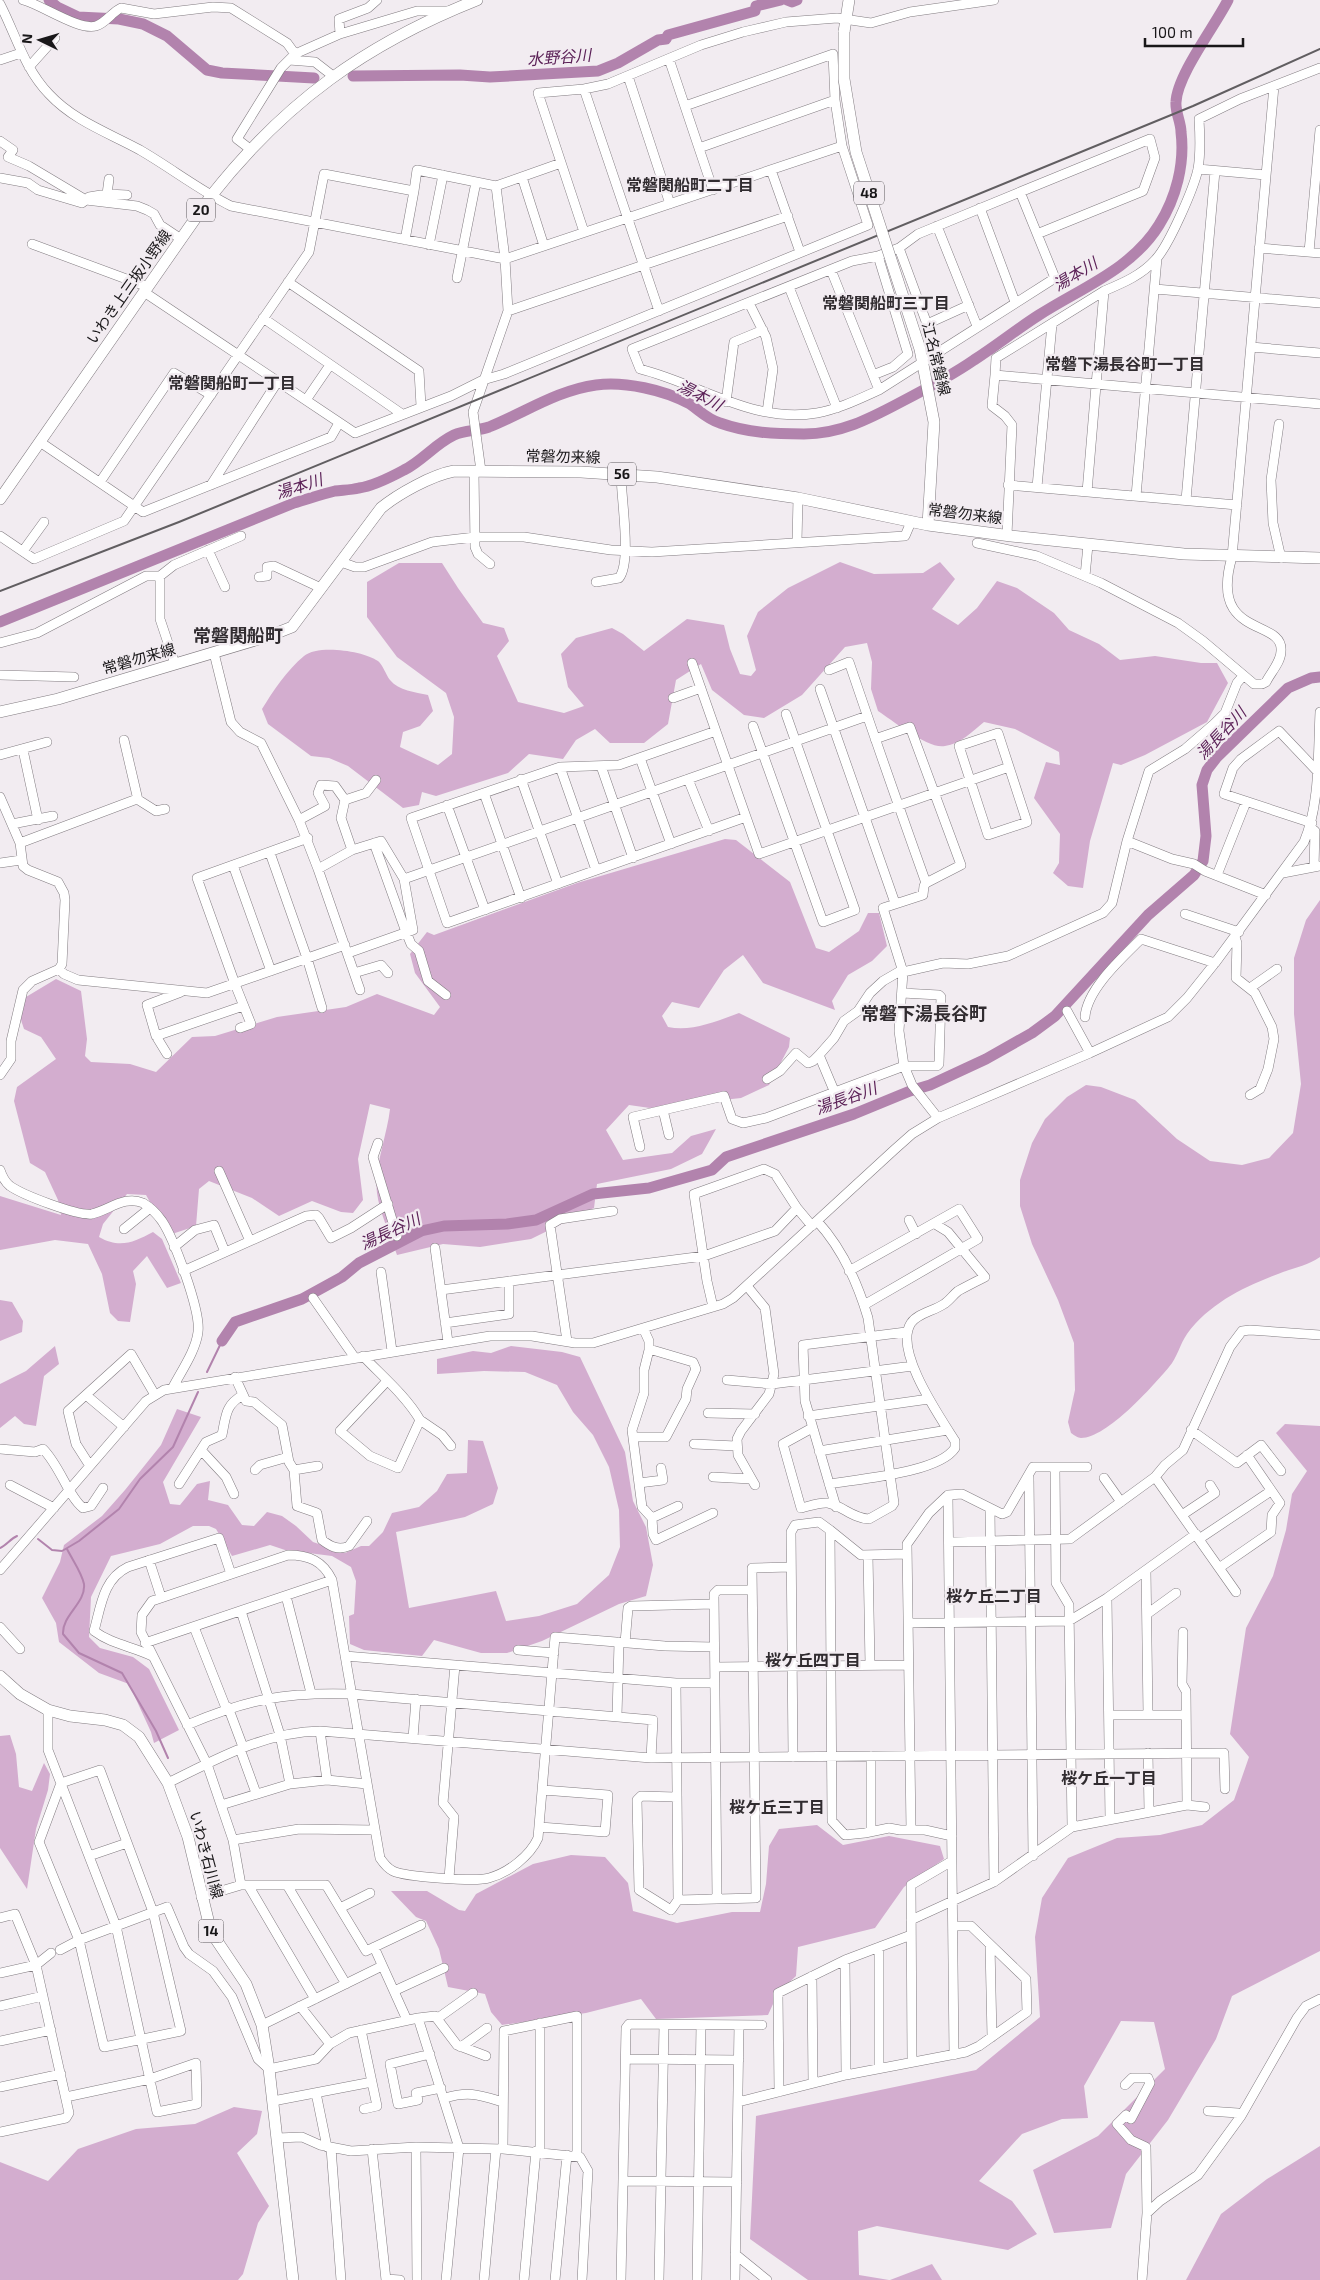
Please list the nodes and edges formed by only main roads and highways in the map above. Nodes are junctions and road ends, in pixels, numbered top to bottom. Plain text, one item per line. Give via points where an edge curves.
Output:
1 (477, 0) edge
2 (848, 4) edge
3 (0, 499) edge
4 (928, 525) junction
5 (1320, 558) edge
6 (0, 712) edge
7 (0, 1676) edge
8 (293, 2280) edge

1 - 3 main road, いわき上三坂小野線 / 20 via 387,42 333,76 250,149 211,196
2 - 4 main road, 江名常磐線 / 48, bridge via 844,32 844,79 856,152 922,359 934,422
4 - 5 main road, 常磐勿来線 / 56 via 1088,545 1232,557
4 - 6 main road, 常磐勿来線 / 56 via 798,498 657,477 454,471 439,475 389,502 373,518 292,627 214,653
7 - 8 main road, いわき石川線 / 14 via 20,1694 48,1710 123,1725 138,1737 168,1783 188,1837 211,1932 246,1984 262,2026

